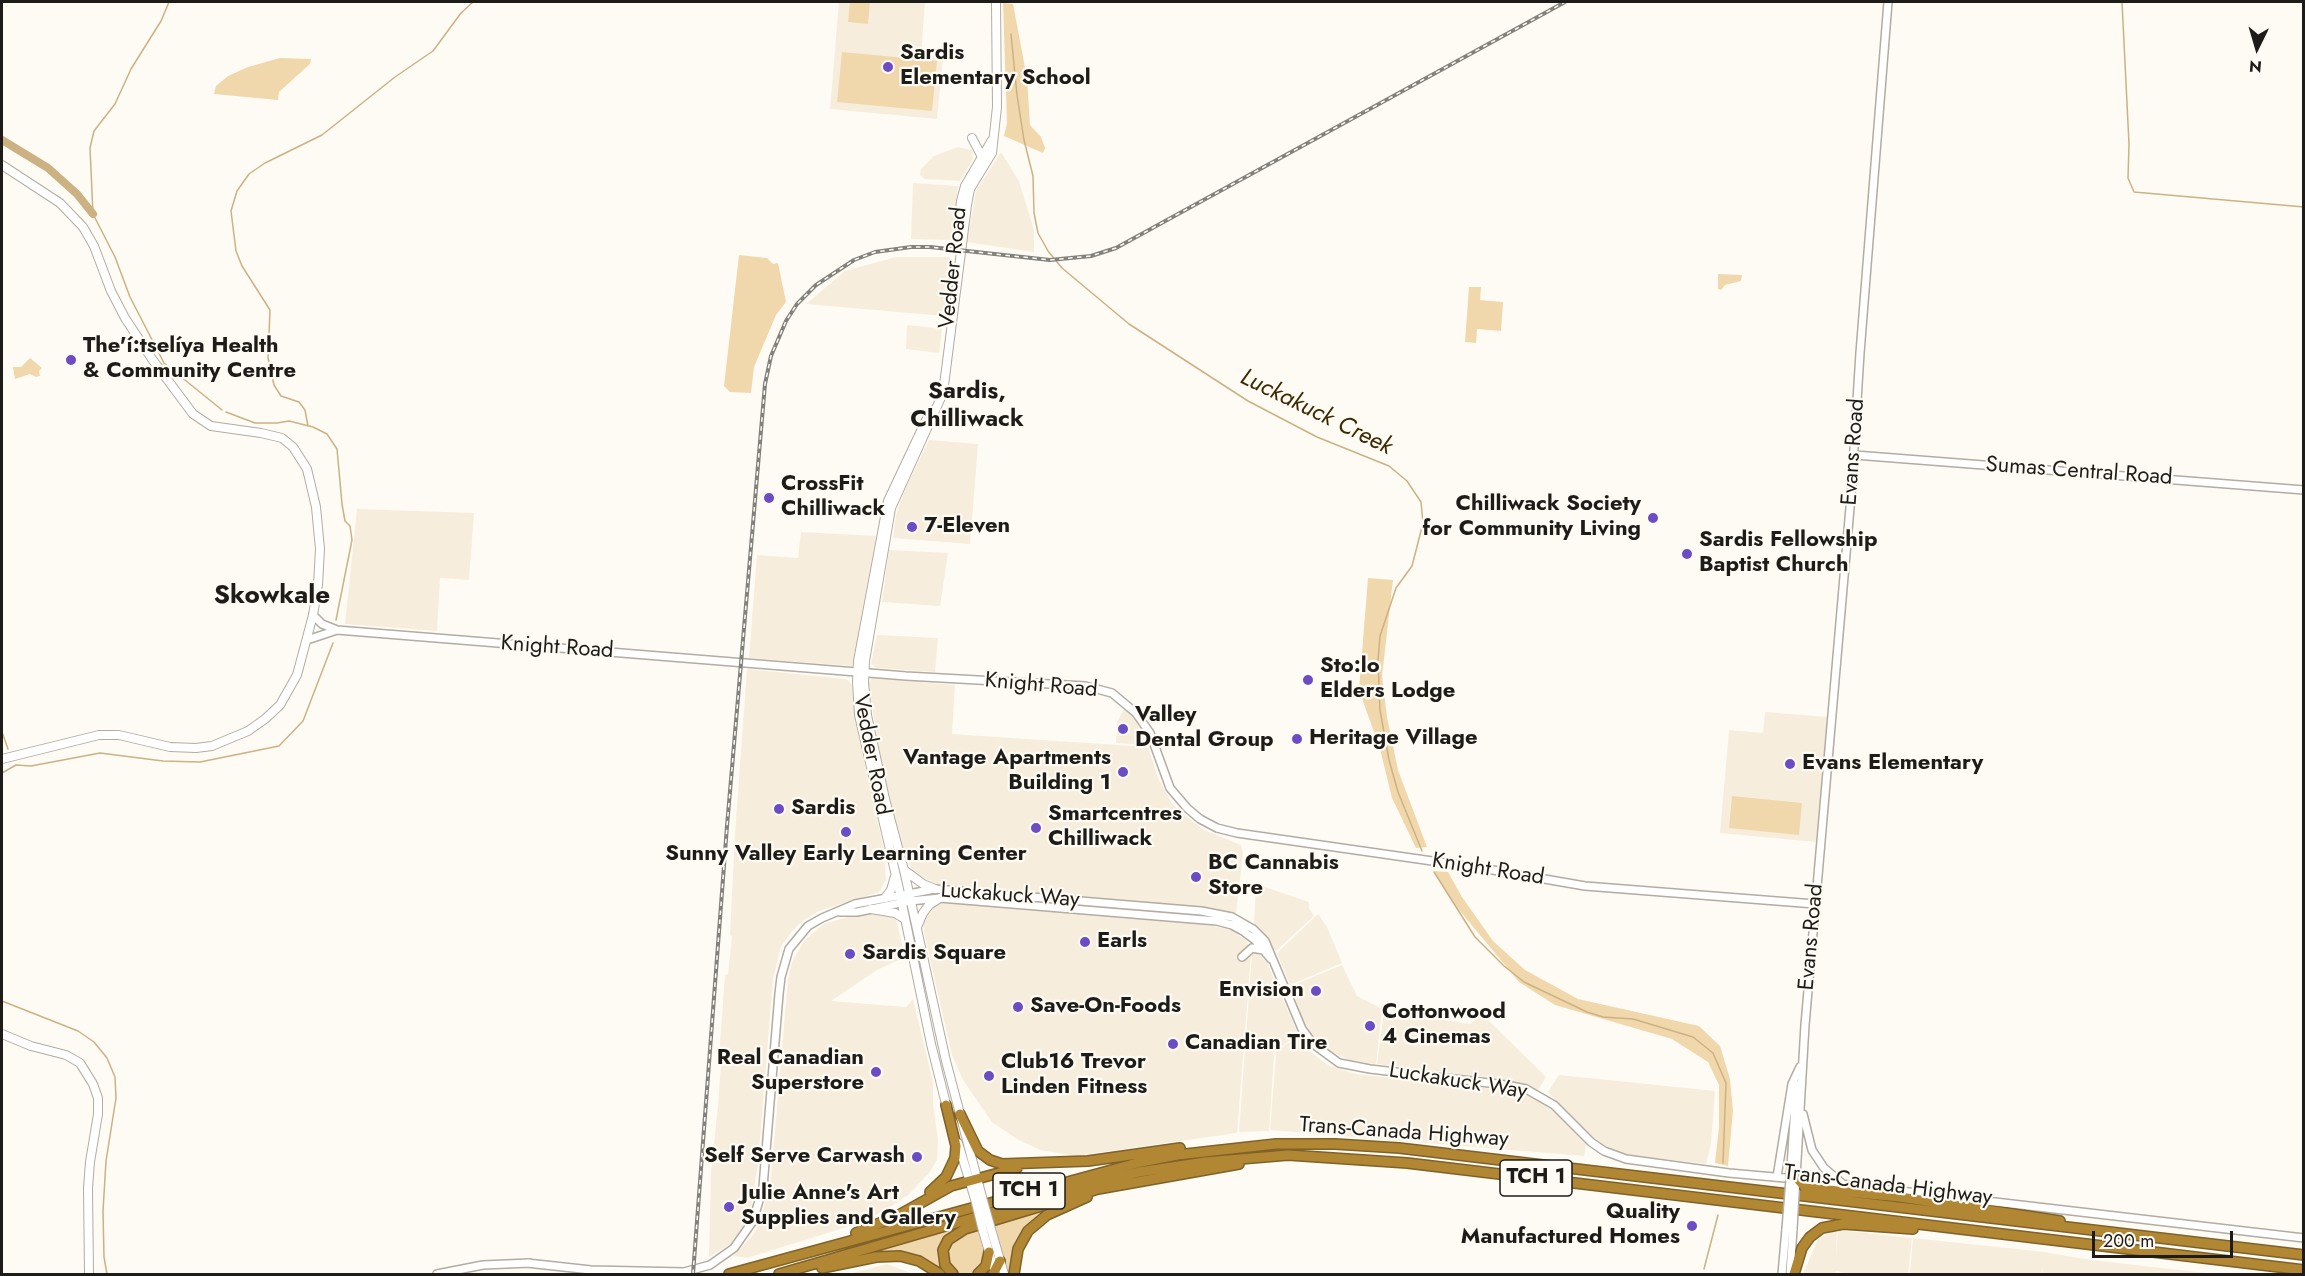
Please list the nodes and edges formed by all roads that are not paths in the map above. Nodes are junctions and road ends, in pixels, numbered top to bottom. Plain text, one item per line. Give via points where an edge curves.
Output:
1 (996, 2) edge
2 (1888, 2) edge
3 (972, 138) dead end
4 (993, 139) junction
5 (982, 157) junction
6 (2, 165) edge
7 (1855, 455) junction
8 (2304, 490) edge
9 (313, 615) junction
10 (337, 630) junction
11 (307, 640) junction
12 (861, 672) junction
13 (2, 759) edge
14 (904, 870) junction
15 (896, 875) junction
16 (935, 889) junction
17 (910, 897) junction
18 (885, 898) junction
19 (940, 898) junction
20 (900, 899) junction
21 (1815, 904) junction
22 (870, 909) junction
23 (834, 913) junction
24 (904, 919) junction
25 (917, 928) junction
26 (1264, 950) junction
27 (1242, 957) dead end
28 (1274, 963) junction
29 (2, 1034) edge
30 (1802, 1062) junction
31 (1801, 1082) junction
32 (946, 1106) junction
33 (1801, 1106) junction
34 (960, 1114) junction
35 (1335, 1144) junction
36 (1313, 1156) junction
37 (1040, 1164) junction
38 (1824, 1168) junction
39 (973, 1179) junction
40 (1797, 1179) junction
41 (1821, 1182) junction
42 (1844, 1185) junction
43 (1115, 1186) junction
44 (918, 1203) junction
45 (1790, 1229) junction
46 (2078, 1229) junction
47 (987, 1230) junction
48 (2018, 1236) junction
49 (2304, 1238) edge
50 (989, 1252) junction
51 (2304, 1255) edge
52 (1000, 1261) joint
53 (765, 1264) junction
54 (2304, 1270) edge
55 (997, 1274) edge
56 (89, 1275) edge
57 (437, 1275) edge
58 (729, 1275) edge
59 (779, 1275) edge
60 (796, 1275) edge
61 (940, 1275) edge
62 (953, 1275) edge
63 (978, 1275) edge
64 (1014, 1275) edge
65 (1782, 1275) edge
66 (1792, 1275) edge

1 - 4 main road, Vedder Road via 997,107
2 - 7 street, Evans Road
3 - 5 main road
4 - 5 main road, Vedder Road
4 - 12 main road, Vedder Road via 992,153 970,189 943,393 891,508
5 - 12 main road, Vedder Road via 961,201 938,392 888,501
6 - 9 main road via 60,203 83,227 125,318 193,414 210,426 282,438 293,447 306,468 316,507 320,549
7 - 8 street, Sumas Central Road
7 - 21 street, Evans Road
9 - 10 street, Knight Road
9 - 11 main road
10 - 11 street, Knight Road
10 - 12 street, Knight Road
11 - 13 main road via 297,675 283,701 265,719 230,740 213,746 181,748 119,735 99,735
12 - 14 main road, Vedder Road via 885,799
12 - 15 main road, Vedder Road via 859,715
12 - 21 street, Knight Road via 1085,686 1112,693 1136,713 1150,733 1168,782 1187,808 1217,828 1237,833 1585,886
14 - 16 main road
14 - 17 main road, Vedder Road
15 - 18 main road
15 - 20 main road, Vedder Road
16 - 17 street, Luckakuck Way
16 - 28 street, Luckakuck Way via 1218,913 1253,929 1265,941
17 - 19 street, Luckakuck Way
17 - 20 street, Luckakuck Way
17 - 25 main road, Vedder Road
18 - 20 street, Luckakuck Way
18 - 23 street, Luckakuck Way
19 - 25 main road via 928,905
19 - 26 street, Luckakuck Way via 1217,921 1243,931
20 - 22 street, Luckakuck Way
20 - 24 main road, Vedder Road
21 - 30 street, Evans Road
22 - 23 street, Luckakuck Way
22 - 24 main road via 895,913
23 - 57 street, Luckakuck Way via 808,926 789,948 785,961 763,1182 749,1229 734,1248 710,1265 684,1272 526,1263 483,1265
24 - 32 main road, Vedder Road
25 - 34 main road, Vedder Road
26 - 27 street via 1252,948
26 - 28 street, Luckakuck Way
28 - 30 street, Luckakuck Way via 1306,1036 1339,1063 1526,1089 1554,1105 1591,1142 1618,1157 1781,1178 1792,1084
29 - 56 main road via 66,1055 80,1063 93,1084 98,1114 89,1171
30 - 31 street, Evans Road
31 - 33 street, Evans Road
31 - 40 street, Evans Road via 1796,1090
32 - 39 main road, Vedder Road
32 - 44 highway via 956,1146 954,1164
33 - 38 street via 1812,1150
33 - 40 street, Evans Road
34 - 37 highway via 973,1144 990,1160 1002,1164
34 - 39 main road, Vedder Road
35 - 37 highway via 1269,1140
35 - 46 highway, Trans-Canada Highway / TCH 1 via 1528,1162
35 - 53 highway, Trans-Canada Highway / TCH 1 via 1240,1147 1147,1160
36 - 43 highway via 1220,1166
36 - 48 highway, Trans-Canada Highway / TCH 1 via 1419,1164
36 - 59 highway, Trans-Canada Highway / TCH 1 via 1240,1158 1139,1172
37 - 39 highway
38 - 41 street
38 - 42 street
39 - 44 highway
39 - 47 main road, Vedder Road, bridge
40 - 41 street
40 - 45 street, Evans Road, bridge
40 - 46 highway via 2063,1221
41 - 42 street
42 - 49 street
43 - 62 highway via 958,1233 943,1250 945,1265
43 - 64 highway via 1058,1209 1036,1223 1018,1249
44 - 53 highway via 865,1230
45 - 65 street, Evans Road
45 - 66 street, Evans Road
46 - 51 highway, Trans-Canada Highway / TCH 1
47 - 50 main road, Vedder Road
47 - 52 main road, Vedder Road
48 - 54 highway, Trans-Canada Highway / TCH 1
48 - 66 highway via 1835,1224 1816,1232 1806,1242
50 - 55 main road, Vedder Road
50 - 63 highway via 986,1266
52 - 55 highway
53 - 58 highway, Trans-Canada Highway / TCH 1
60 - 61 highway via 889,1256 919,1261

